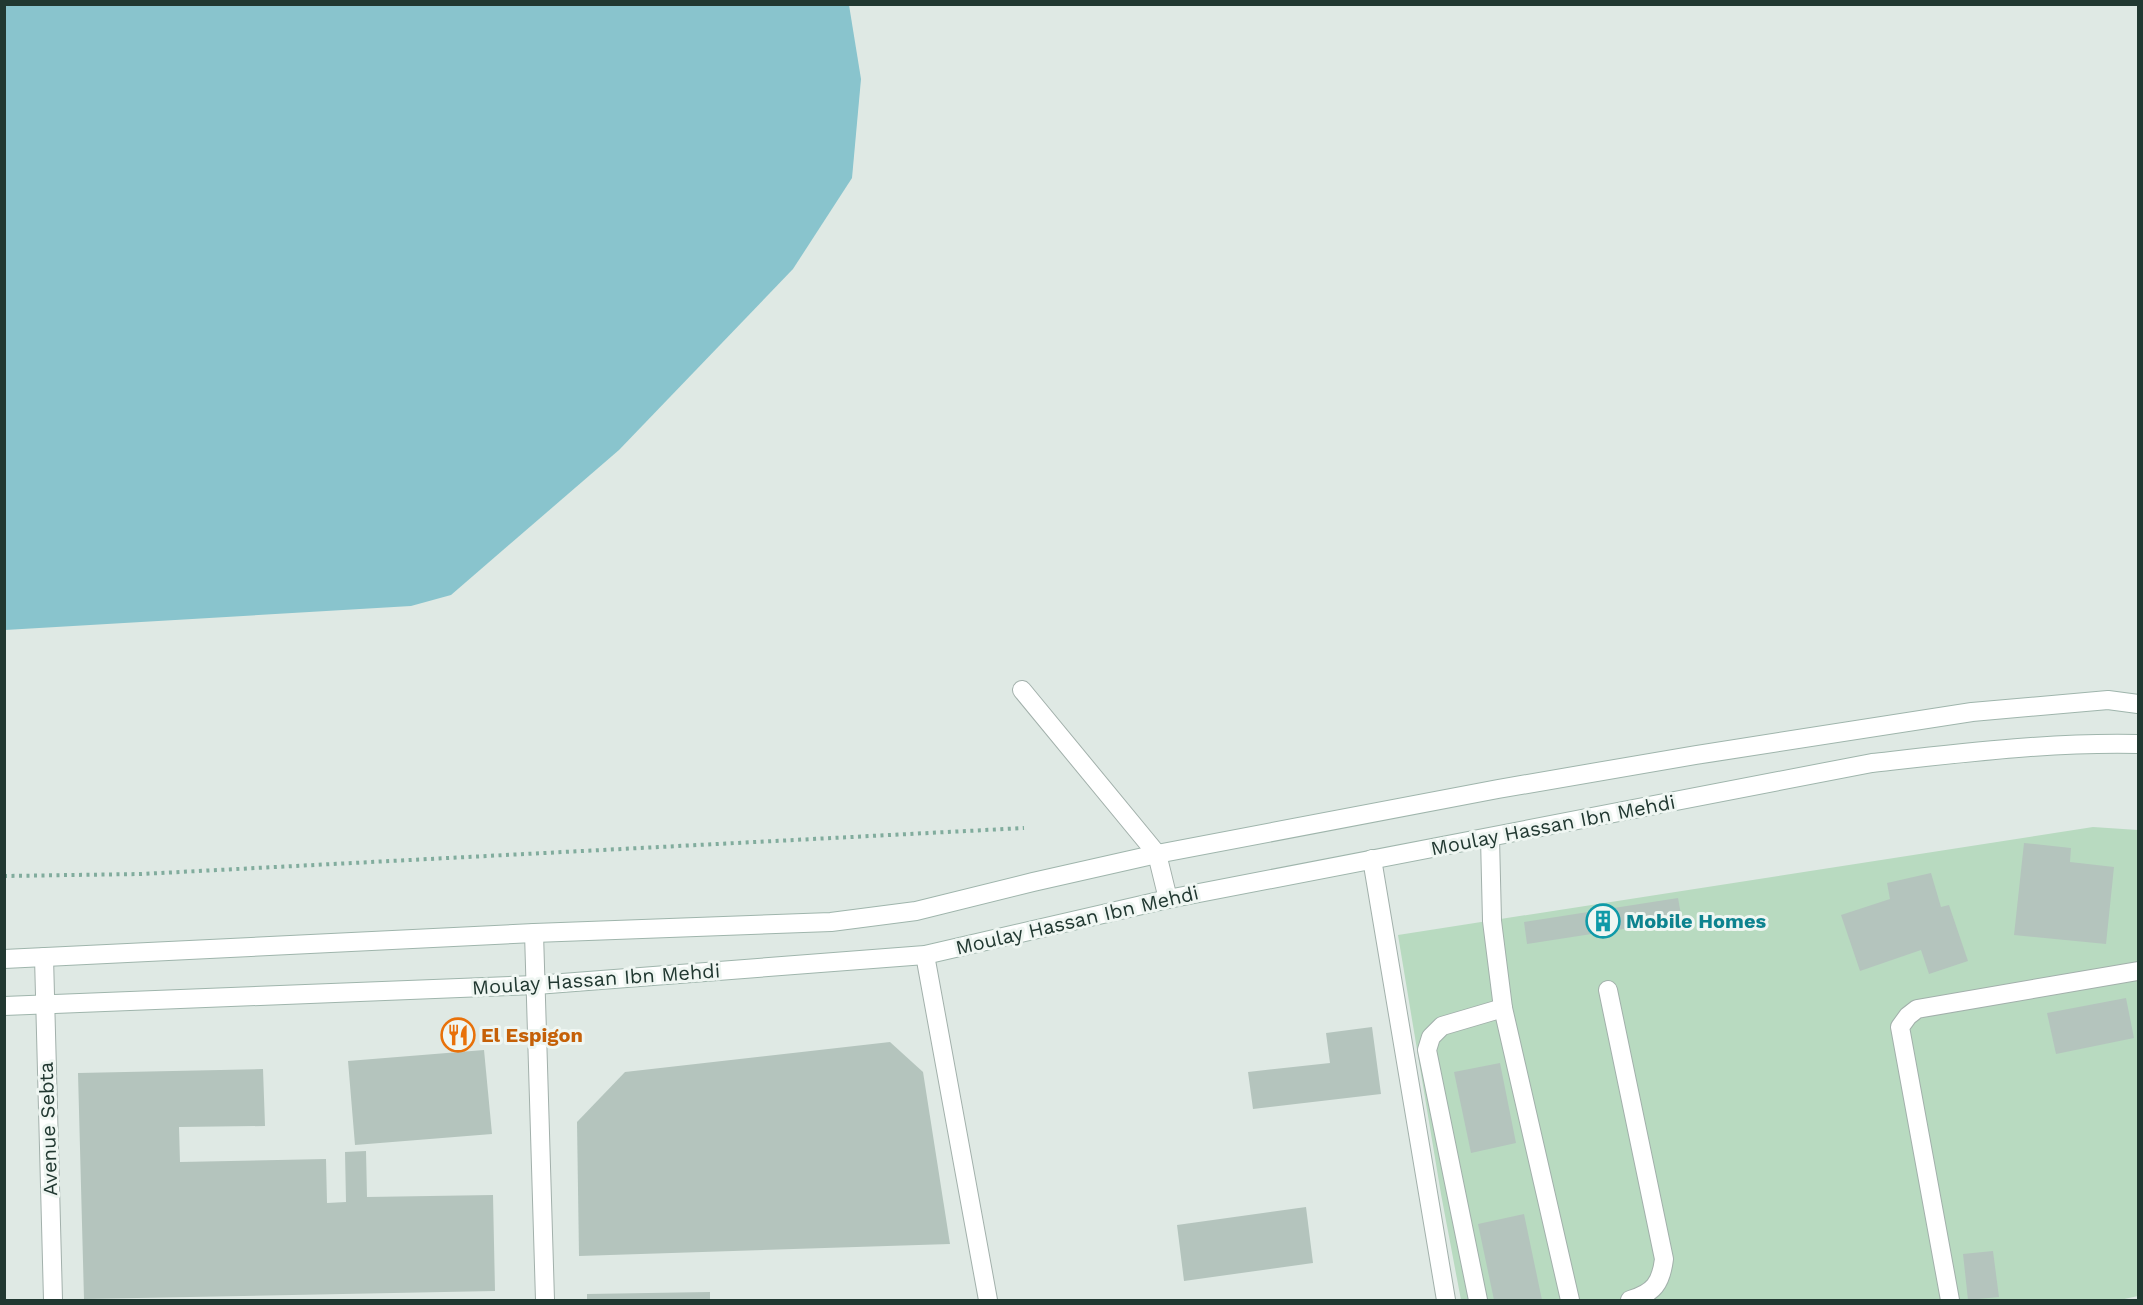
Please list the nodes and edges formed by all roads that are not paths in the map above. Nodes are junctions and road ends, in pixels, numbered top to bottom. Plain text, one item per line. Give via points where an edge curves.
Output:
1 (1022, 690) dead end
2 (2139, 704) edge
3 (2139, 744) edge
4 (1490, 838) junction
5 (1157, 854) junction
6 (1372, 859) junction
7 (1168, 899) junction
8 (534, 933) junction
9 (925, 955) junction
10 (44, 957) junction
11 (4, 959) edge
12 (2139, 971) edge
13 (536, 985) junction
14 (1608, 990) dead end
15 (44, 1004) junction
16 (4, 1006) edge
17 (1503, 1008) junction
18 (53, 1300) edge
19 (545, 1300) edge
20 (988, 1300) edge
21 (1446, 1300) edge
22 (1478, 1300) edge
23 (1570, 1300) edge
24 (1630, 1300) edge
25 (1950, 1300) edge

1 - 5 street
2 - 5 street via 2108,700 1972,712 1673,759
3 - 4 street, Moulay Hassan Ibn Mehdi via 1984,751 1872,764
4 - 6 street, Moulay Hassan Ibn Mehdi
4 - 17 street via 1492,921
5 - 7 street
5 - 8 street via 916,911 831,922
6 - 7 street, Moulay Hassan Ibn Mehdi
6 - 21 street
7 - 9 street, Moulay Hassan Ibn Mehdi
8 - 10 street
8 - 13 street
9 - 13 street, Moulay Hassan Ibn Mehdi
9 - 20 street
10 - 11 street
10 - 15 street, Avenue Sebta
12 - 25 street via 1917,1010 1900,1027
13 - 15 street, Moulay Hassan Ibn Mehdi
13 - 19 street
14 - 24 street via 1664,1260 1662,1276 1654,1287 1640,1298
15 - 16 street, Moulay Hassan Ibn Mehdi
15 - 18 street, Avenue Sebta
17 - 22 street via 1442,1026 1431,1037 1427,1050
17 - 23 street

